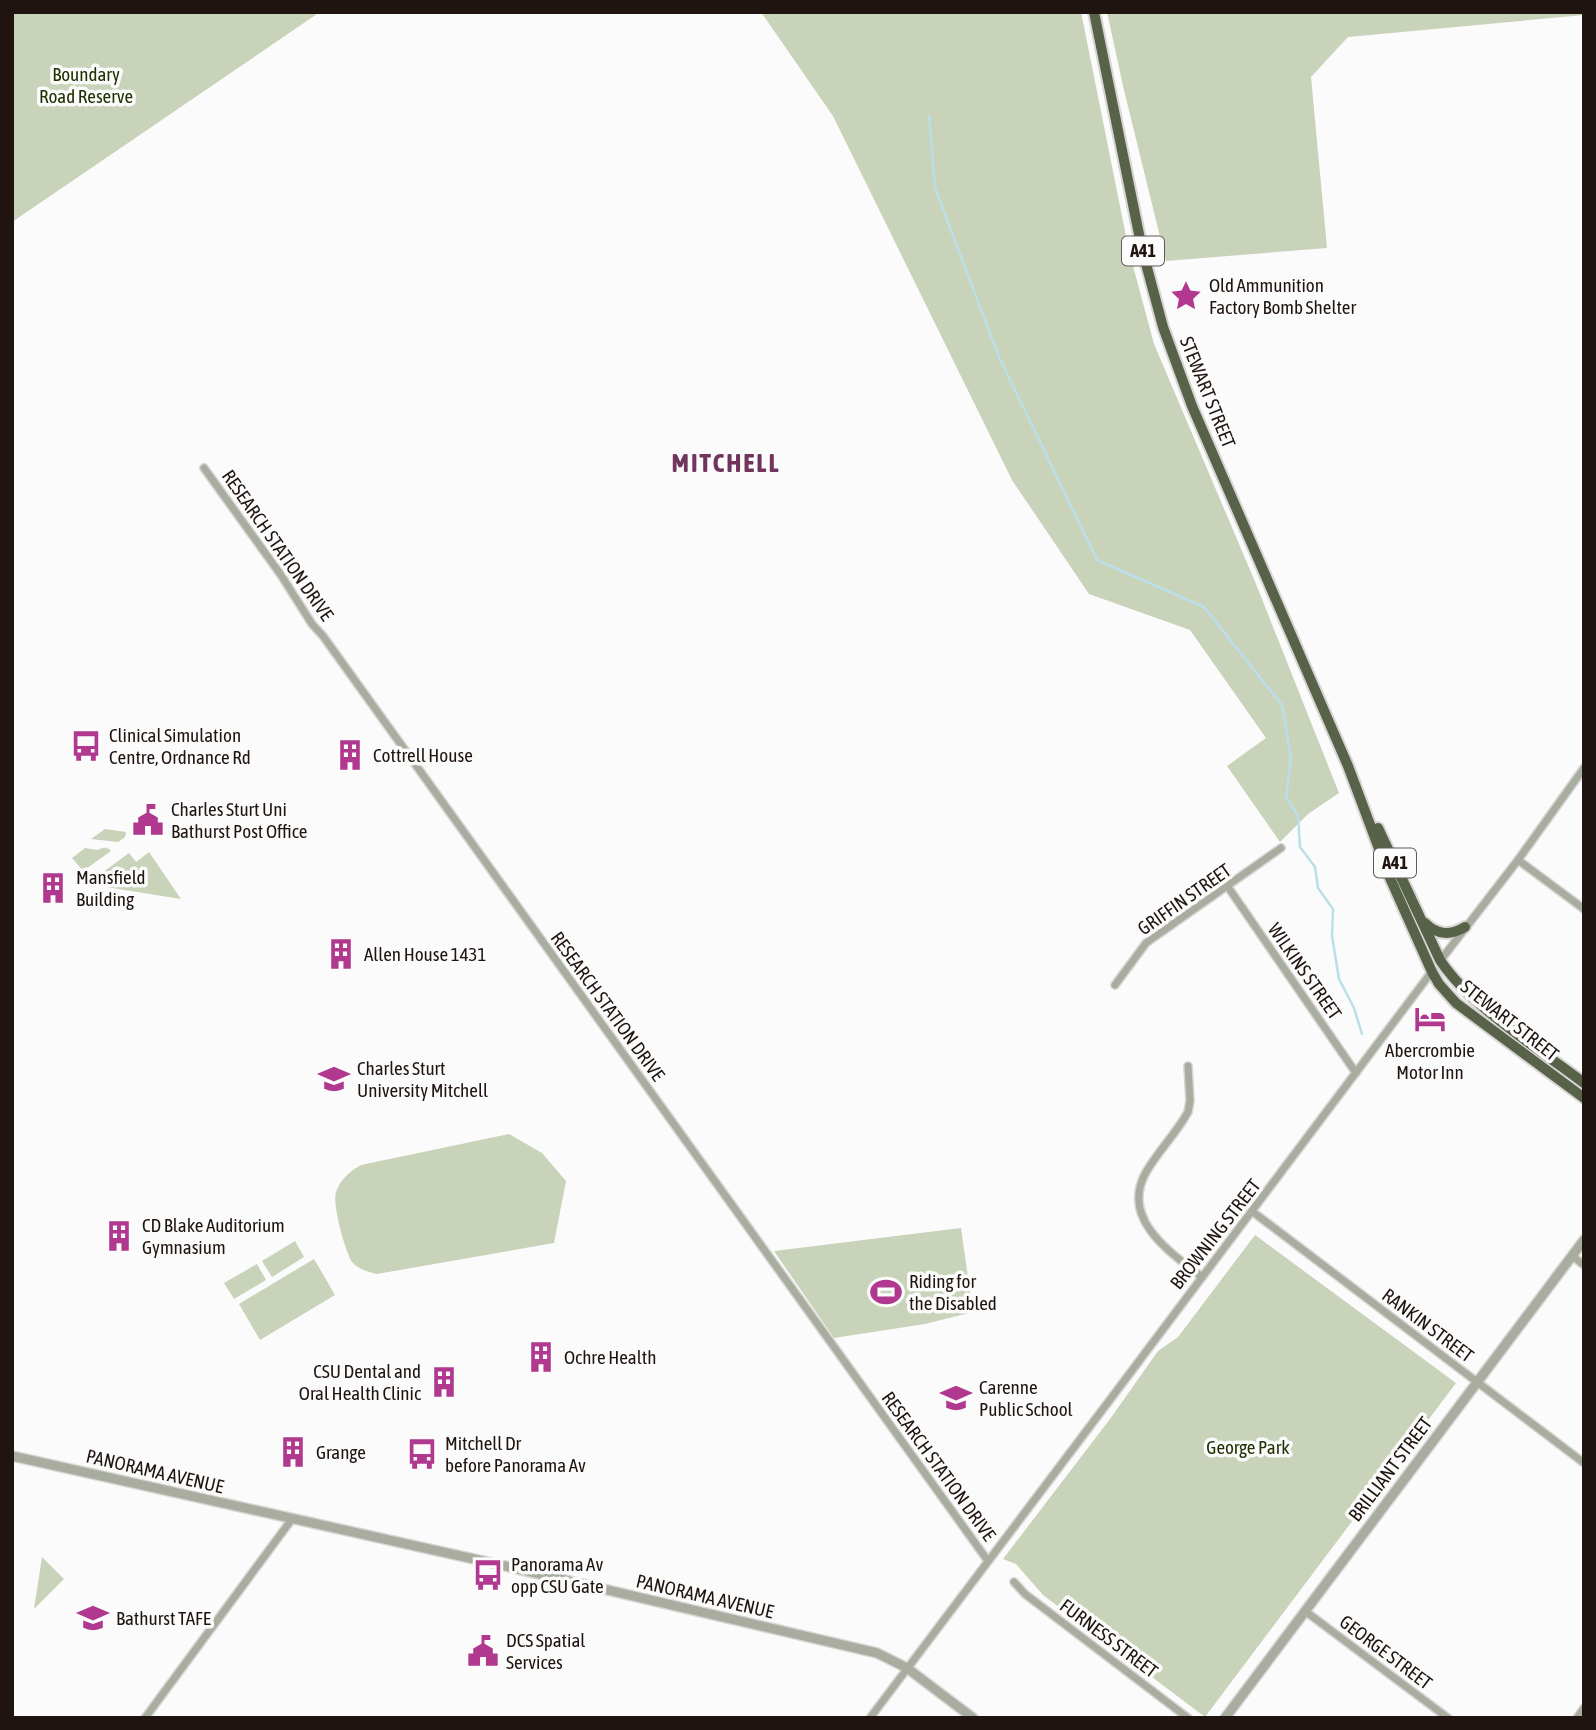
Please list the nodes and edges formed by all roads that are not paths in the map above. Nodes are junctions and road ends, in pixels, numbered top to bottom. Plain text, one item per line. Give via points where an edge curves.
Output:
1 (1094, 12) edge
2 (204, 468) dead end
3 (1348, 766) junction
4 (1584, 768) edge
5 (1281, 848) dead end
6 (1517, 860) junction
7 (1228, 887) junction
8 (1584, 909) edge
9 (1417, 912) junction
10 (1465, 928) junction
11 (1440, 960) junction
12 (1432, 972) junction
13 (1115, 985) dead end
14 (1188, 1066) dead end
15 (1356, 1073) junction
16 (1584, 1083) edge
17 (1584, 1098) edge
18 (1253, 1212) junction
19 (1584, 1241) edge
20 (1572, 1256) junction
21 (1584, 1265) edge
22 (1202, 1276) junction
23 (1477, 1383) junction
24 (12, 1456) edge
25 (1584, 1463) edge
26 (292, 1520) junction
27 (988, 1561) junction
28 (1014, 1582) dead end
29 (1305, 1611) junction
30 (907, 1668) junction
31 (1584, 1708) edge
32 (145, 1718) edge
33 (870, 1718) edge
34 (972, 1718) edge
35 (1188, 1718) edge
36 (1225, 1718) edge
37 (1448, 1718) edge
38 (1577, 1718) edge

1 - 3 highway, STEWART STREET / A41 via 1142,249 1163,327 1192,406
2 - 27 street, RESEARCH STATION DRIVE
3 - 9 highway, STEWART STREET / A41
3 - 12 highway, STEWART STREET / A41
4 - 6 street, BROWNING STREET
5 - 7 street, GRIFFIN STREET
6 - 8 street
6 - 10 street, BROWNING STREET
7 - 13 street, GRIFFIN STREET via 1146,943
7 - 15 street, WILKINS STREET
9 - 10 highway via 1438,932
9 - 11 highway, STEWART STREET / A41
10 - 11 street, BROWNING STREET
11 - 12 street, BROWNING STREET
11 - 16 highway, STEWART STREET / A41 via 1469,995
12 - 15 street, BROWNING STREET
12 - 17 highway, STEWART STREET / A41 via 1456,1003
14 - 22 street via 1188,1112 1144,1176 1139,1198 1151,1233
15 - 18 street, BROWNING STREET
18 - 22 street, BROWNING STREET
18 - 23 street, RANKIN STREET
19 - 20 street, BRILLIANT STREET
20 - 21 street
20 - 23 street, BRILLIANT STREET
22 - 27 street, BROWNING STREET
23 - 25 street, RANKIN STREET
23 - 29 street, BRILLIANT STREET
24 - 26 street, PANORAMA AVENUE
26 - 30 street, PANORAMA AVENUE via 877,1653
26 - 32 street
27 - 30 street, BROWNING STREET
28 - 35 street, FURNESS STREET
29 - 36 street, BRILLIANT STREET
29 - 37 street, GEORGE STREET
30 - 33 street, BROWNING STREET
30 - 34 street, PANORAMA AVENUE
31 - 38 street

